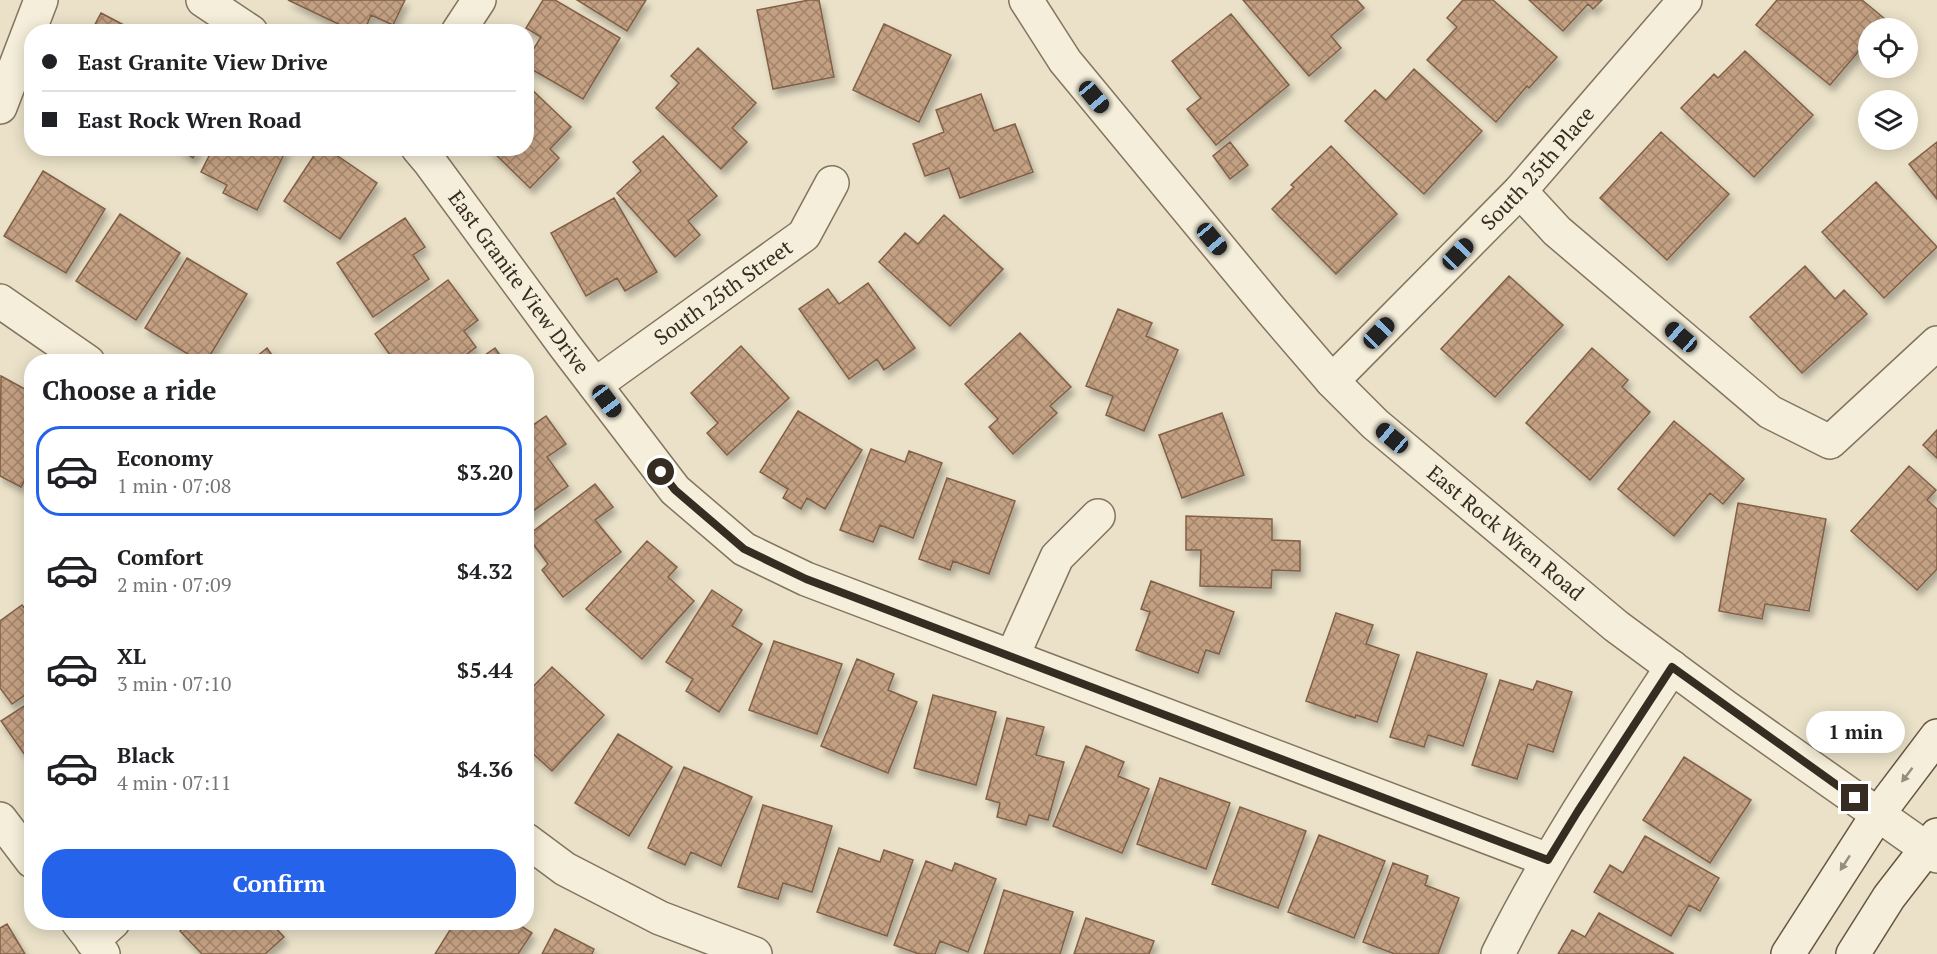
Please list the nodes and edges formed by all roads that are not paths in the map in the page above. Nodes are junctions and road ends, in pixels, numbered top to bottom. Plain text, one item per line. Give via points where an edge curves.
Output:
1 (41, 0) edge
2 (203, 0) edge
3 (479, 0) edge
4 (1026, 0) edge
5 (1685, 0) edge
6 (32, 24) edge
7 (239, 24) edge
8 (463, 24) edge
9 (24, 44) edge
10 (0, 107) edge
11 (424, 156) edge
12 (831, 183) dead end
13 (1520, 191) junction
14 (0, 301) edge
15 (1937, 343) edge
16 (76, 354) edge
17 (1332, 381) junction
18 (595, 385) junction
19 (1098, 516) dead end
20 (1012, 657) junction
21 (1672, 667) junction
22 (1937, 736) edge
23 (1878, 814) junction
24 (0, 819) edge
25 (534, 846) edge
26 (1933, 846) edge
27 (24, 850) edge
28 (1548, 860) junction
29 (755, 954) edge
30 (1498, 954) edge
31 (1788, 954) edge
32 (1852, 954) edge

1 - 6 street
2 - 7 street
3 - 8 street
4 - 17 street, East Rock Wren Road via 1065,61
5 - 13 street, South 25th Place
9 - 10 street
11 - 18 street, East Granite View Drive
12 - 18 street, South 25th Street via 804,236
13 - 15 street via 1557,231 1770,412 1830,442
13 - 17 street, South 25th Place
14 - 16 street
17 - 21 street, East Rock Wren Road via 1375,424 1616,626
18 - 20 street, East Granite View Drive via 675,490 744,549 806,579
19 - 20 street via 1057,557
20 - 28 street, East Granite View Drive
21 - 23 street, East Rock Wren Road
21 - 28 street
22 -> 23 street
23 - 26 street, East Rock Wren Road
23 -> 31 street
24 - 27 street
25 - 29 street via 565,869 660,918
26 - 32 street via 1889,897
28 - 30 street

